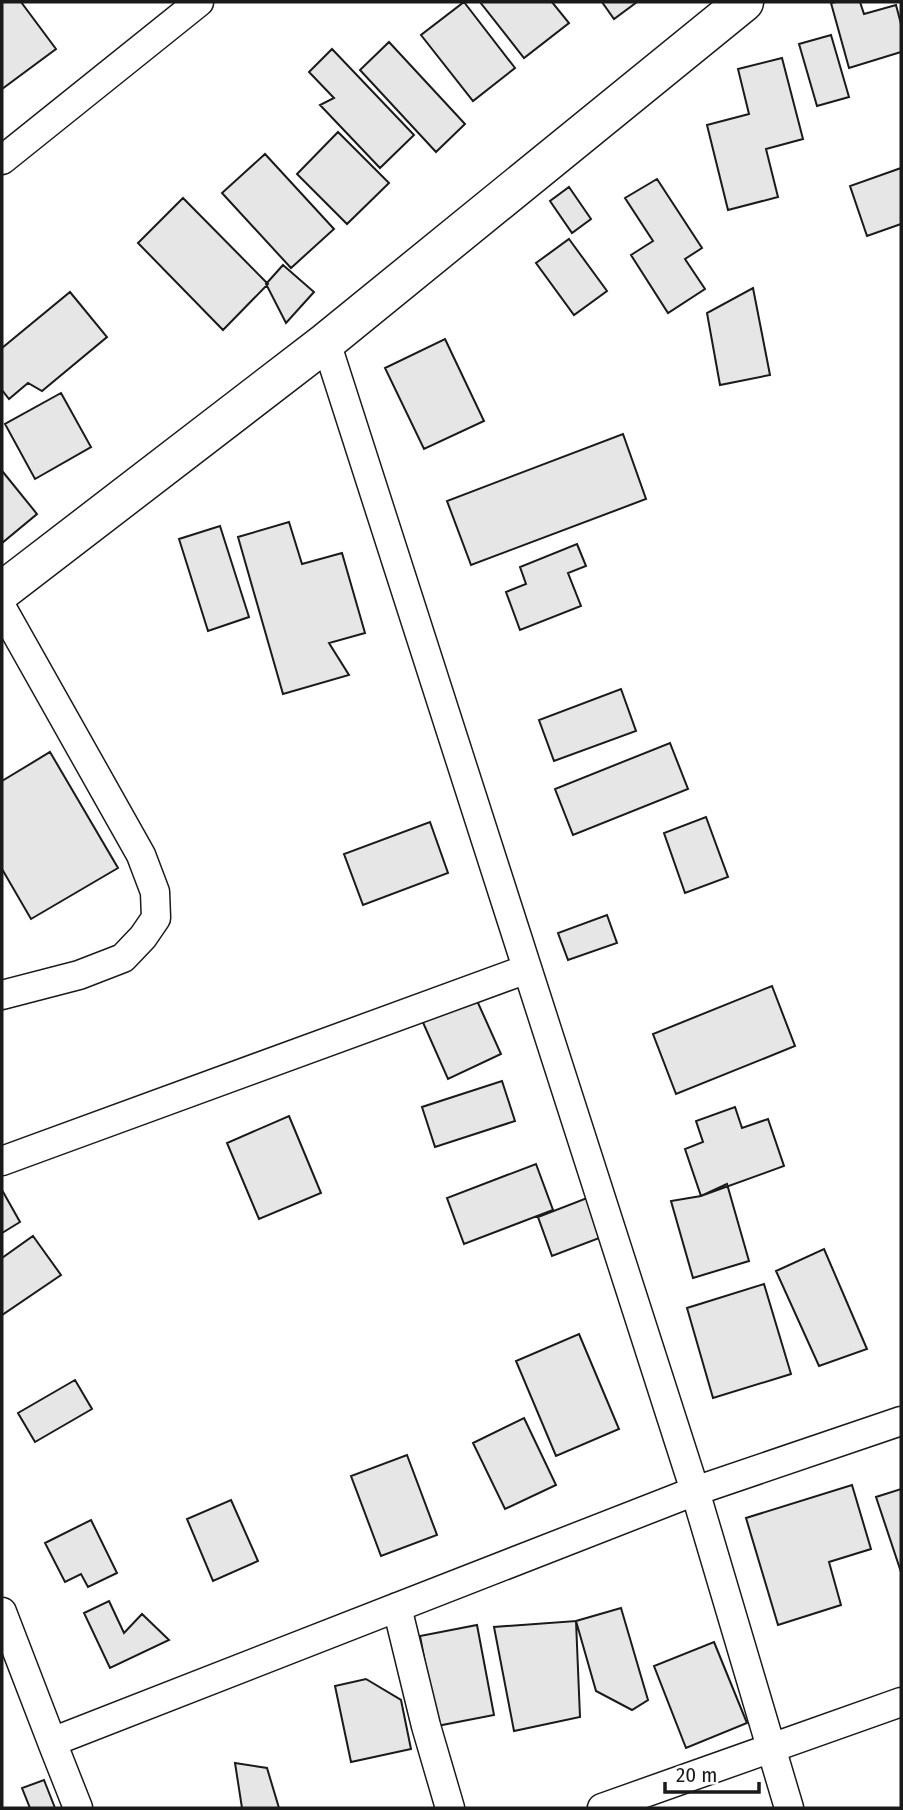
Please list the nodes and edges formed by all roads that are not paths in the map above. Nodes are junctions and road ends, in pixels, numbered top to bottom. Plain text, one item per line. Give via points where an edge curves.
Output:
1 (199, 2) edge
2 (744, 2) edge
3 (2, 160) edge
4 (326, 342) junction
5 (2, 591) edge
6 (2, 608) edge
7 (527, 969) junction
8 (2, 995) edge
9 (2, 1161) edge
10 (901, 1421) edge
11 (695, 1491) junction
12 (397, 1607) junction
13 (2, 1612) edge
14 (901, 1702) edge
15 (52, 1742) junction
16 (771, 1748) junction
17 (78, 1808) edge
18 (450, 1808) edge
19 (602, 1808) edge
20 (789, 1808) edge

1 - 3 street
2 - 4 main road
4 - 5 main road
4 - 7 street
6 - 8 street via 141,855 155,892 156,918 123,958
7 - 9 street
7 - 11 street
10 - 11 street
11 - 12 street
11 - 16 street
12 - 15 street
12 - 18 street
13 - 15 street
14 - 16 street
15 - 17 street
16 - 19 street
16 - 20 street

